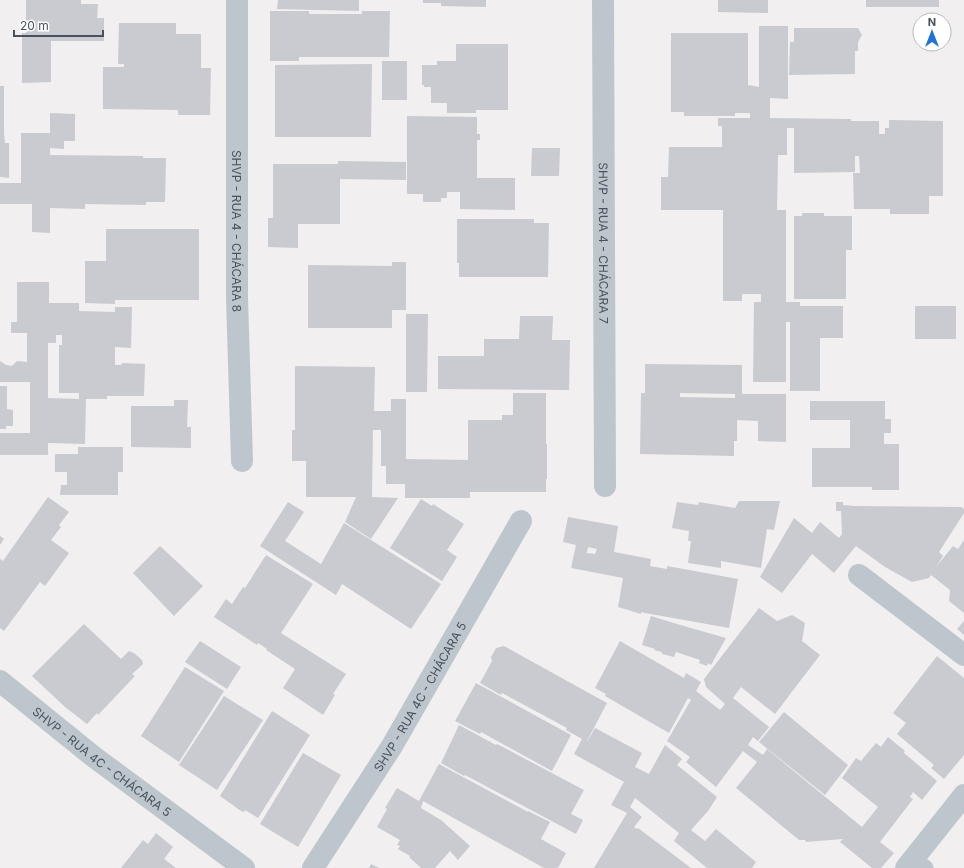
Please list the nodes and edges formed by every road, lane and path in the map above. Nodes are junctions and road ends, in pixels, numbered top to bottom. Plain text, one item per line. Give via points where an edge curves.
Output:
1 (237, 0) edge
2 (603, 0) edge
3 (242, 461) dead end
4 (605, 486) dead end
5 (521, 521) dead end
6 (859, 575) dead end
7 (964, 654) edge
8 (0, 682) edge
9 (964, 795) edge
10 (914, 865) edge
11 (244, 868) edge
12 (313, 868) edge

1 - 3 street, SHVP - RUA 4 - CHÁCARA 8 via 237,298
2 - 4 street, SHVP - RUA 4 - CHÁCARA 7
5 - 12 street, SHVP - RUA 4C - CHÁCARA 5 via 392,746
6 - 7 street
8 - 11 street, SHVP - RUA 4C - CHÁCARA 5 via 94,757
9 - 10 street

